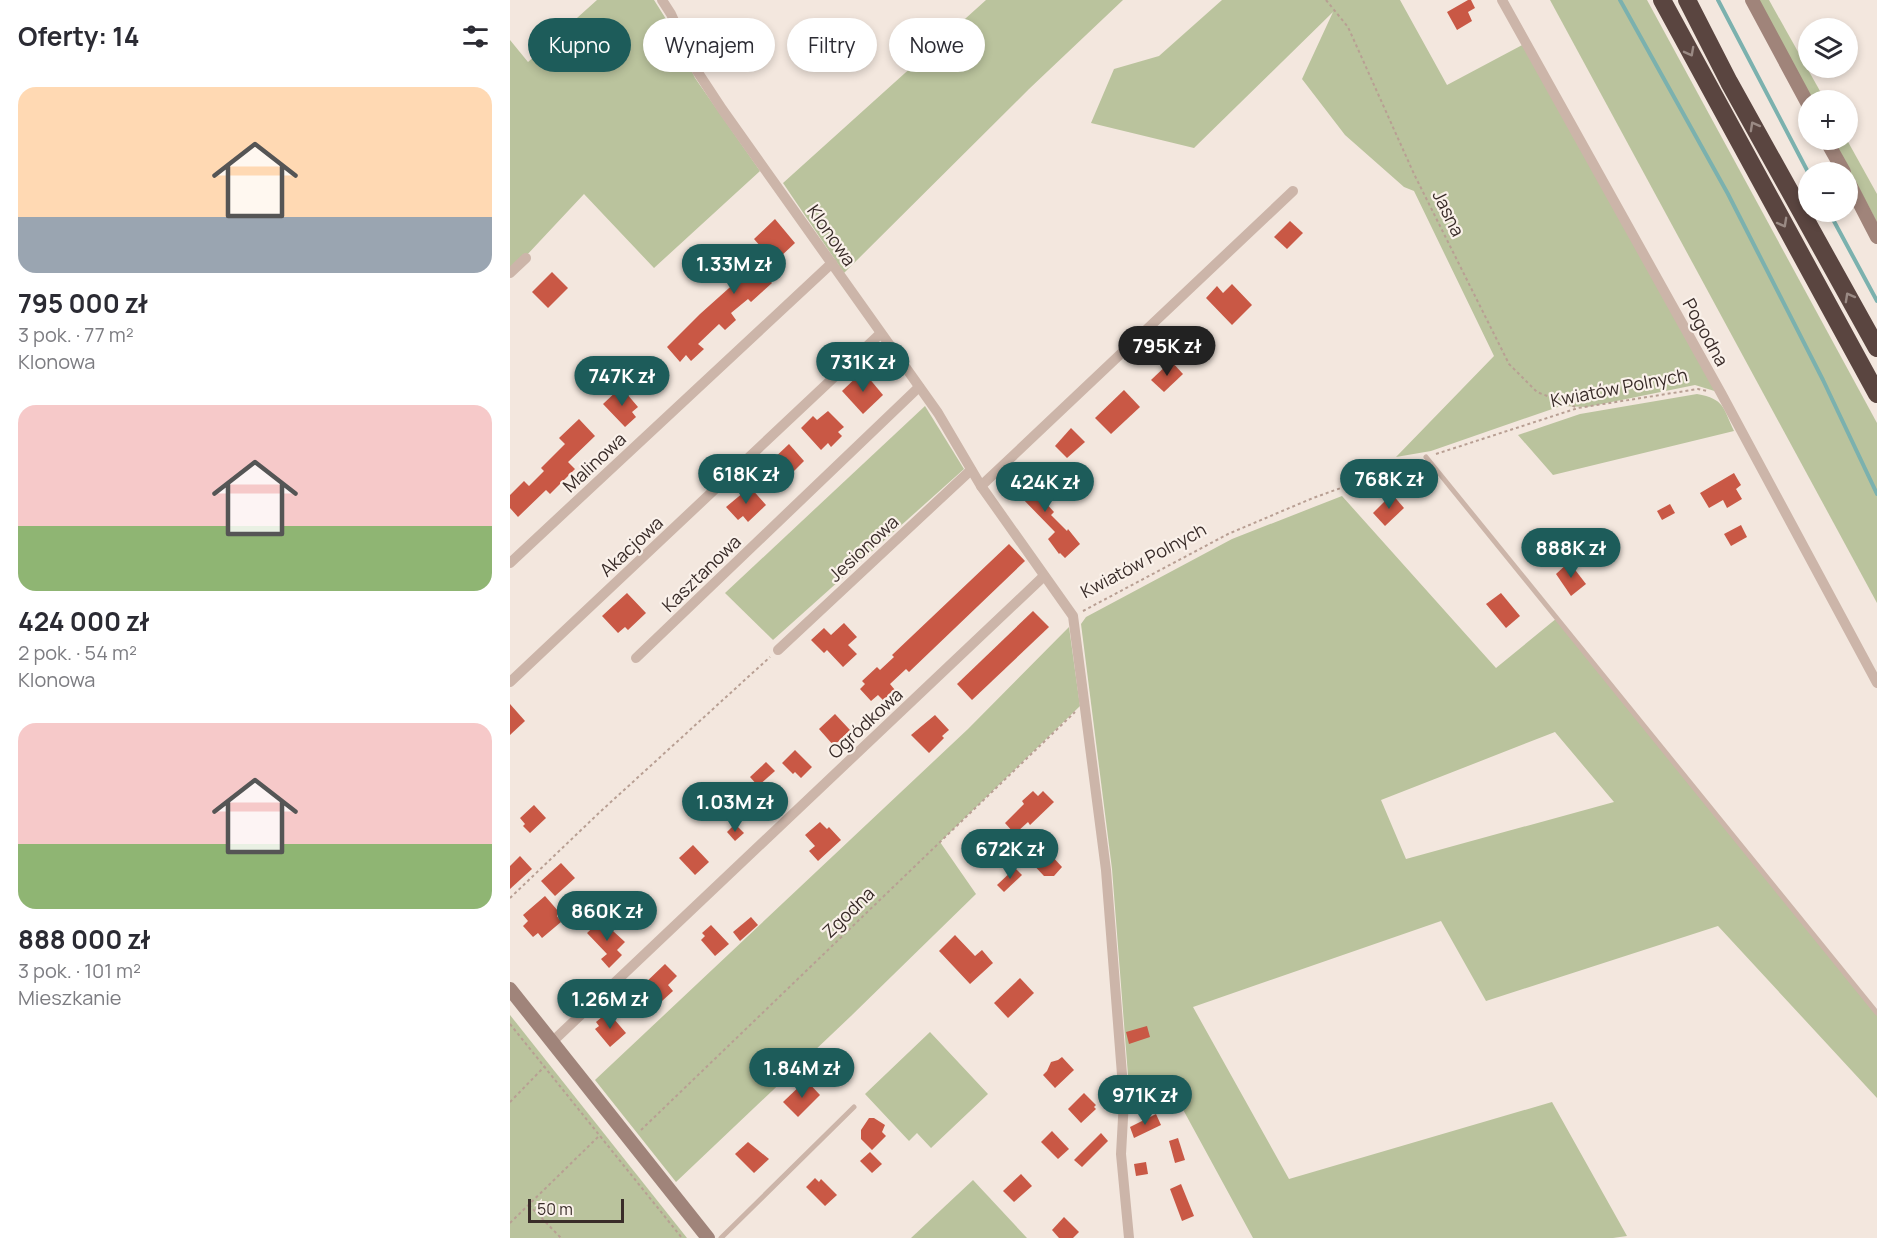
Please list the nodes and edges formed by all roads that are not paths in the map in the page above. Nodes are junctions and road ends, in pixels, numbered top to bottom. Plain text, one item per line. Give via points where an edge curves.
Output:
1 (662, 0) edge
2 (1502, 0) edge
3 (1662, 0) edge
4 (1687, 0) edge
5 (1752, 0) edge
6 (1800, 90) edge
7 (1293, 191) dead end
8 (1858, 200) edge
9 (1877, 237) edge
10 (526, 258) dead end
11 (832, 262) junction
12 (510, 273) edge
13 (880, 334) junction
14 (1877, 348) edge
15 (919, 387) junction
16 (1877, 394) edge
17 (1426, 457) road end
18 (971, 470) junction
19 (981, 486) junction
20 (510, 563) edge
21 (1044, 576) junction
22 (1073, 616) joint
23 (778, 650) road end
24 (636, 658) dead end
25 (510, 682) edge
26 (1877, 683) edge
27 (510, 989) edge
28 (1877, 1013) edge
29 (552, 1042) junction
30 (854, 1107) dead end
31 (708, 1238) edge
32 (722, 1238) edge
33 (1130, 1238) edge

1 - 11 street, Klonowa via 697,71
2 - 26 street, Pogodna
3 -> 16 highway
14 -> 4 highway
5 - 6 street
7 - 19 street
8 - 9 street
10 - 12 street
11 - 13 street, Klonowa
11 - 20 street, Malinowa
13 - 15 street, Klonowa
13 - 25 street, Akacjowa
15 - 18 street, Klonowa
15 - 24 street, Kasztanowa
17 - 28 lane
18 - 19 street, Klonowa
18 - 23 street, Jesionowa
19 - 21 street, Klonowa
21 - 22 street, Klonowa
21 - 29 street, Ogródkowa
22 - 33 street, Kwiatów Polnych via 1106,870 1124,1100 1121,1154
27 - 29 street
29 - 31 street
30 - 32 lane

